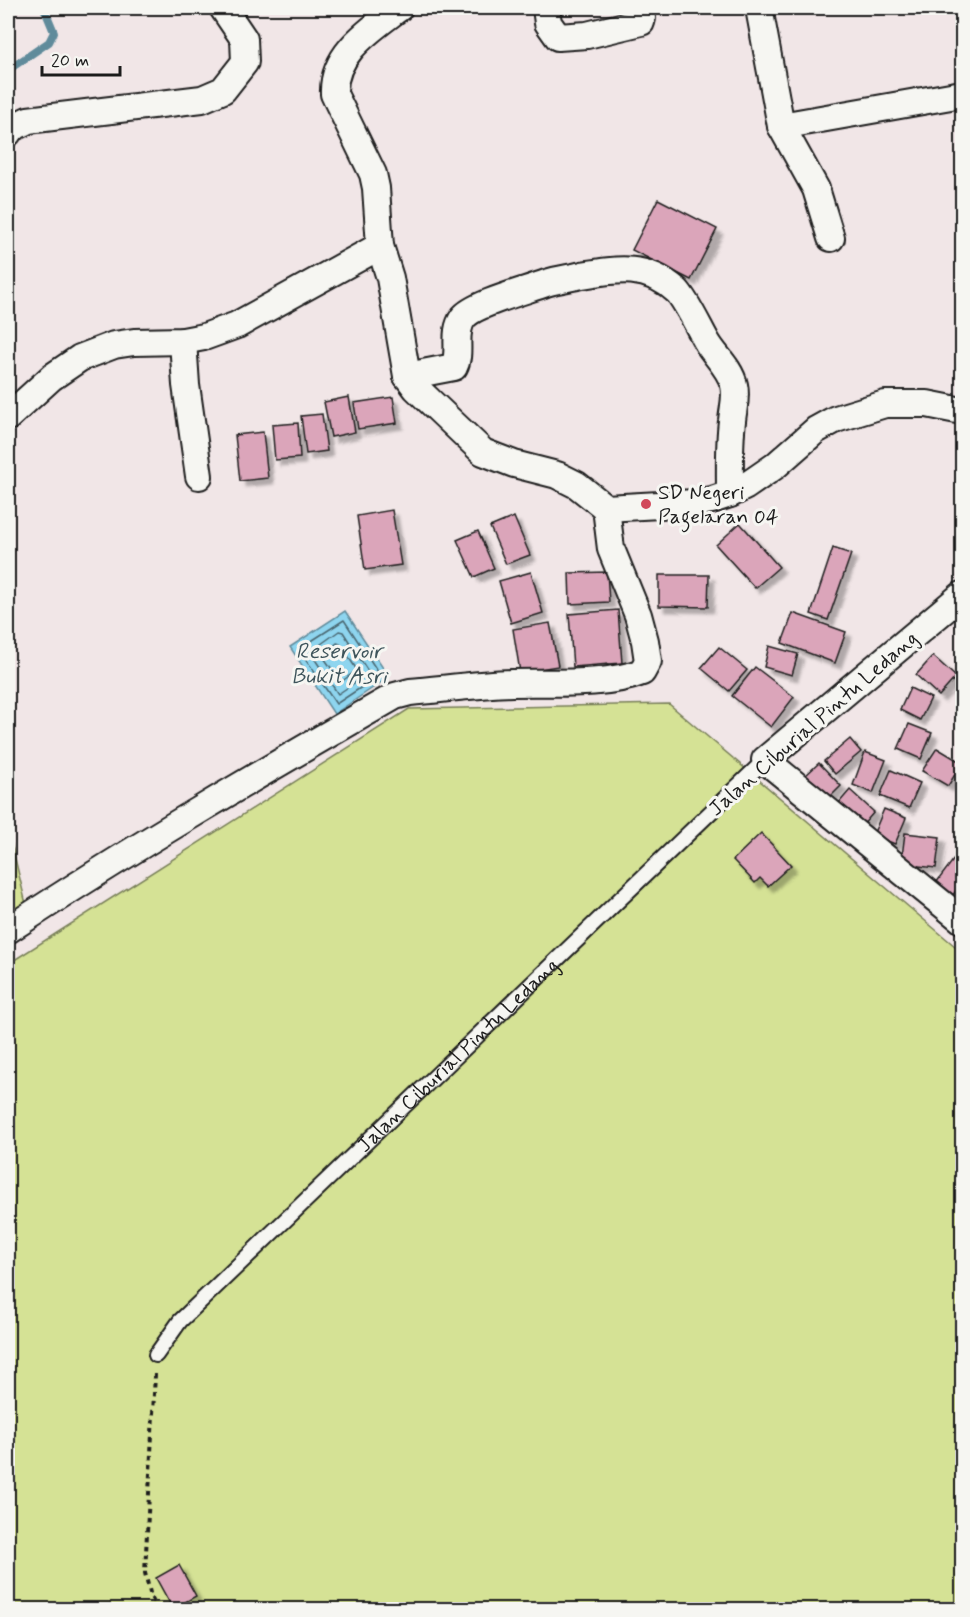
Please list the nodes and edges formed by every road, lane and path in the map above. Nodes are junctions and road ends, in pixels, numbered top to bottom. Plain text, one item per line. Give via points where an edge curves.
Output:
1 (222, 8) edge
2 (399, 8) edge
3 (546, 8) edge
4 (759, 8) edge
5 (641, 13) edge
6 (963, 94) edge
7 (781, 126) junction
8 (8, 133) edge
9 (831, 238) dead end
10 (380, 246) junction
11 (183, 341) junction
12 (407, 376) junction
13 (963, 411) edge
14 (8, 417) edge
15 (199, 476) dead end
16 (730, 494) junction
17 (606, 508) junction
18 (963, 595) edge
19 (765, 760) junction
20 (963, 920) edge
21 (8, 930) edge
22 (156, 1355) joint
23 (158, 1610) edge

1 - 8 street via 244,39 245,62 223,90 202,99 28,120
2 - 10 street via 359,39 333,81 334,94 373,174
3 - 5 street via 548,23 558,37 587,35 641,22
4 - 7 street
6 - 7 street
7 - 9 street via 816,189
10 - 11 street via 237,326
10 - 12 street via 390,278
11 - 14 street via 114,345 80,358 52,377
11 - 15 street
12 - 16 street via 454,367 461,320 486,304 553,281 621,268 650,274 678,292 710,348 731,375 735,398
12 - 17 street via 483,452 557,475
13 - 16 street via 927,404 885,404 836,419 816,430 775,466
16 - 17 street via 695,503
17 - 21 street via 611,549 645,641 648,661 642,672 573,682 510,683 395,696 81,881
18 - 19 street, Jalan Ciburial Pintu Ledang
19 - 20 street
19 - 22 lane, Jalan Ciburial Pintu Ledang via 180,1321
22 - 23 path via 145,1573

